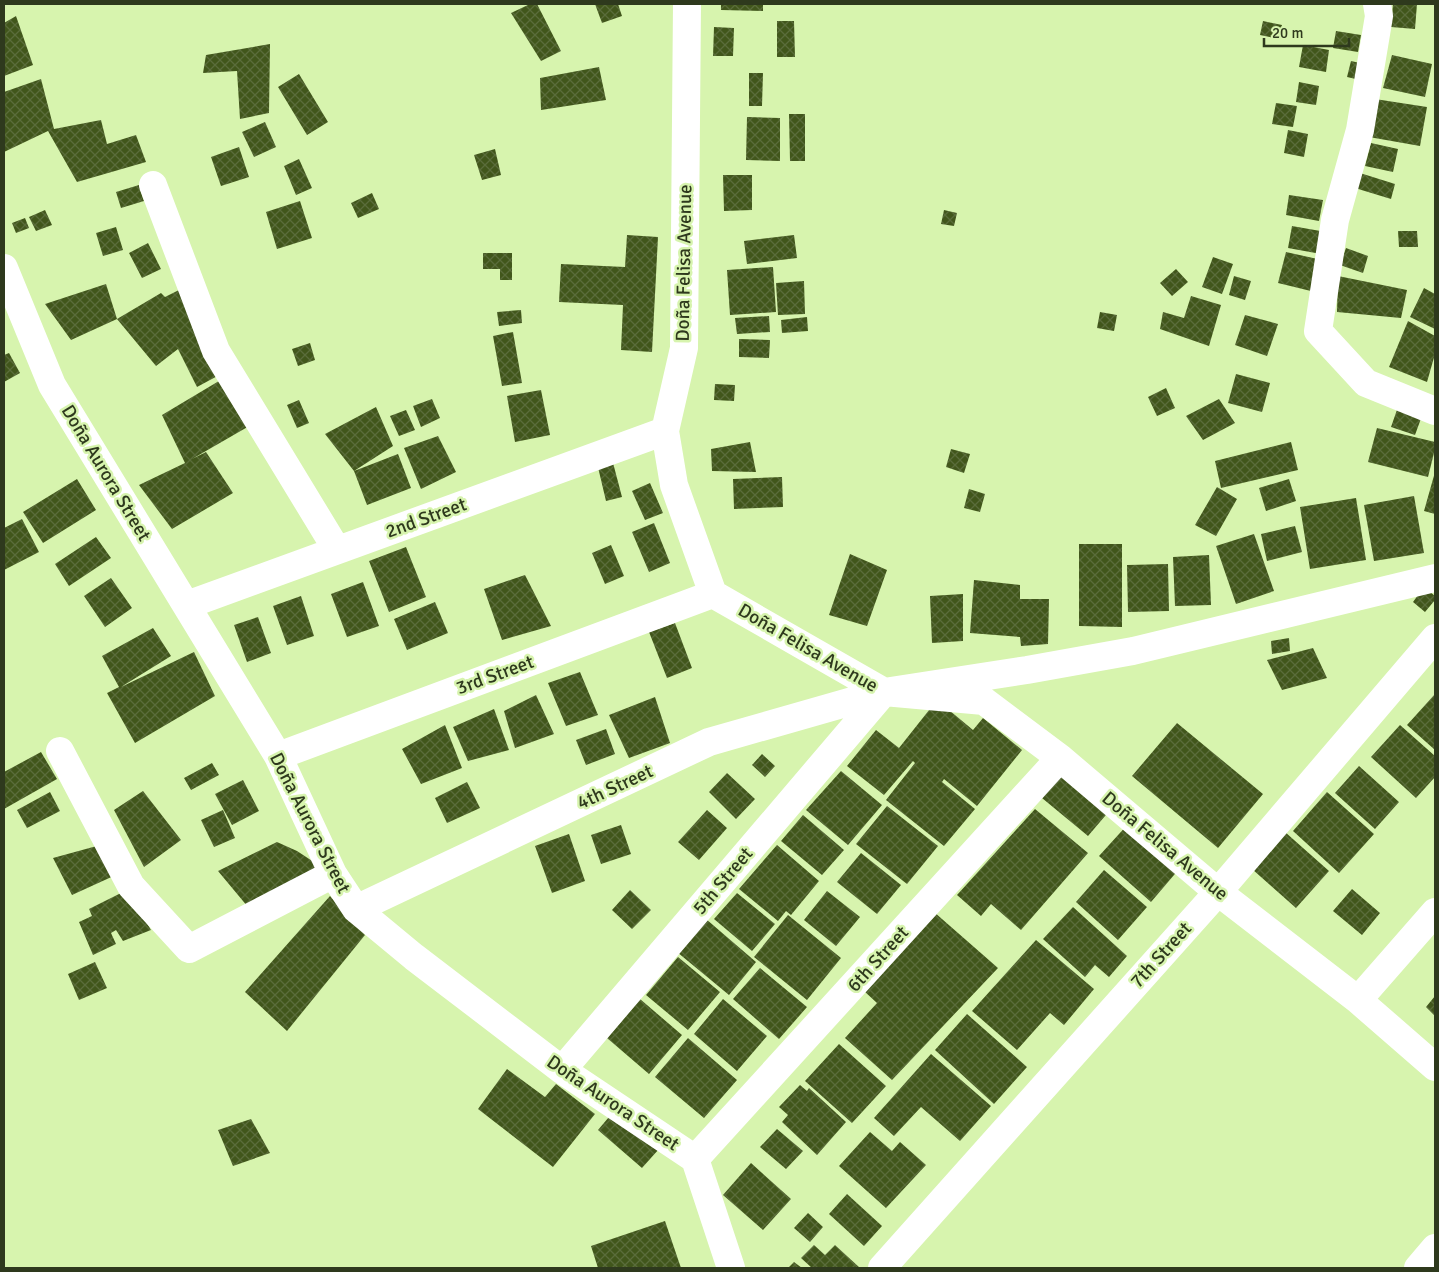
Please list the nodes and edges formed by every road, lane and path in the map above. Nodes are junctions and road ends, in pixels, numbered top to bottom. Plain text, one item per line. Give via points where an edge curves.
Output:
1 (688, 4) edge
2 (1377, 4) edge
3 (153, 185) dead end
4 (4, 268) edge
5 (1435, 411) edge
6 (666, 431) junction
7 (337, 550) junction
8 (1435, 578) edge
9 (713, 594) junction
10 (187, 605) junction
11 (1435, 638) edge
12 (884, 692) junction
13 (60, 751) dead end
14 (278, 756) junction
15 (1060, 758) junction
16 (333, 874) junction
17 (1218, 892) junction
18 (356, 910) junction
19 (1435, 912) edge
20 (1358, 1000) junction
21 (1435, 1067) edge
22 (562, 1070) junction
23 (696, 1159) junction
24 (1435, 1248) edge
25 (731, 1268) edge
26 (882, 1268) edge
27 (1418, 1268) edge

1 - 6 street, Doña Felisa Avenue via 684,348
2 - 5 street via 1379,16 1360,130 1335,220 1318,331 1366,382
3 - 7 street via 216,351
4 - 10 street, Doña Aurora Street via 52,385
6 - 7 street, 2nd Street
6 - 9 street, Doña Felisa Avenue via 674,485
7 - 10 street, 2nd Street
8 - 12 street via 1133,651
9 - 12 street, Doña Felisa Avenue
9 - 14 street, 3rd Street
10 - 14 street, Doña Aurora Street
11 - 17 street, 7th Street
12 - 15 street, Doña Felisa Avenue via 984,701
12 - 18 street, 4th Street via 709,742
12 - 22 street, 5th Street
13 - 16 street via 131,886 190,949
14 - 16 street, Doña Aurora Street
15 - 17 street, Doña Felisa Avenue
15 - 23 street, 6th Street
16 - 18 street, Doña Aurora Street
17 - 20 street, Doña Felisa Avenue
17 - 26 street, 7th Street
18 - 22 street, Doña Aurora Street
19 - 20 street
20 - 21 street, Doña Felisa Avenue
22 - 23 street, Doña Aurora Street
23 - 25 street, Doña Aurora Street
24 - 27 street

